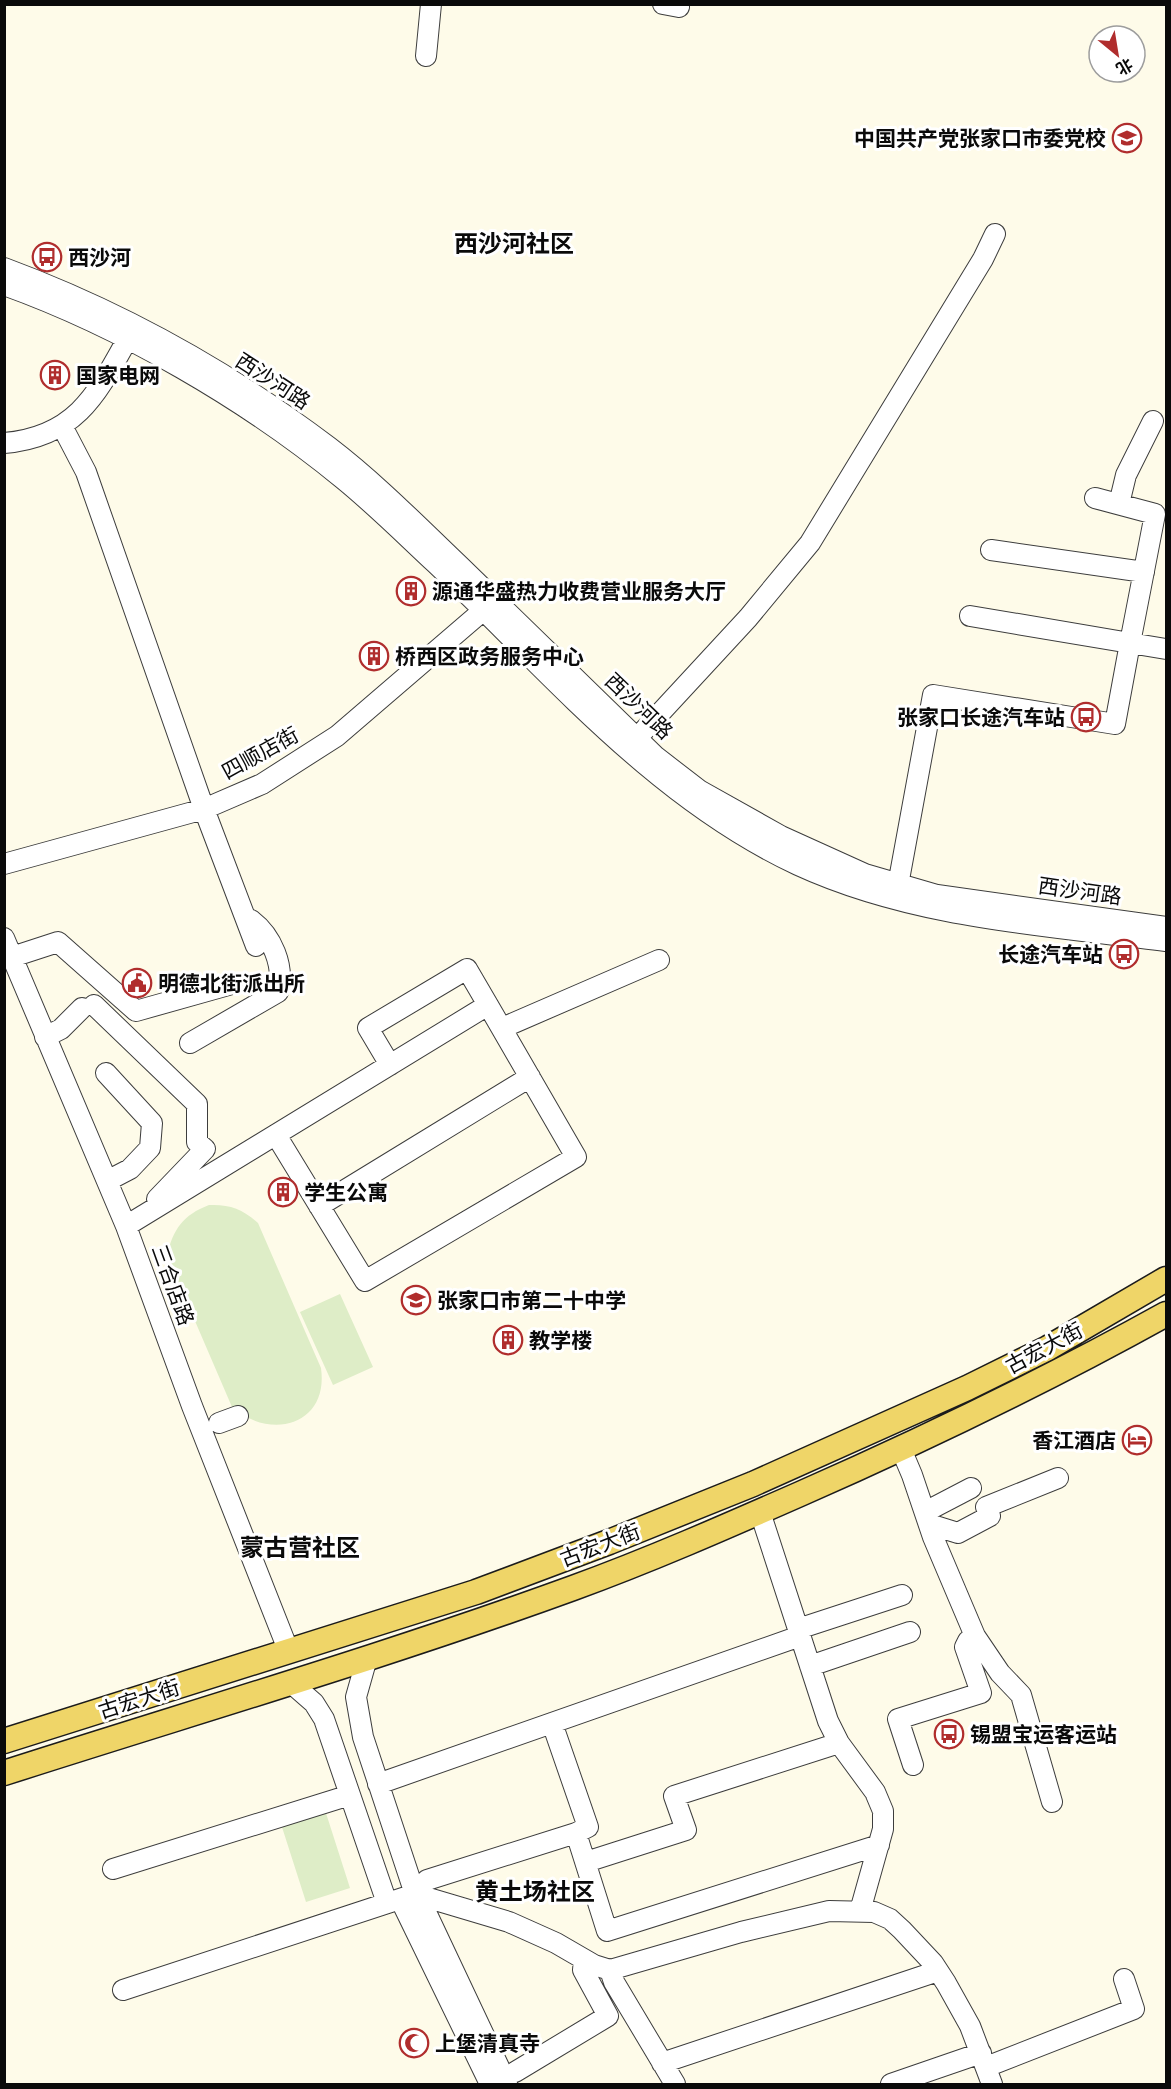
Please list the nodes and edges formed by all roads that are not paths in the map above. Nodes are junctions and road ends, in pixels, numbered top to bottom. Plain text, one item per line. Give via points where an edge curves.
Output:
1 (431, 4) edge
2 (426, 56) dead end
3 (995, 234) dead end
4 (4, 268) edge
5 (4, 285) edge
6 (128, 338) junction
7 (1153, 421) dead end
8 (62, 426) junction
9 (4, 443) edge
10 (1095, 498) dead end
11 (1119, 504) junction
12 (991, 550) dead end
13 (1144, 572) junction
14 (490, 606) junction
15 (970, 616) dead end
16 (1131, 643) junction
17 (1167, 649) edge
18 (638, 738) junction
19 (204, 809) junction
20 (4, 864) edge
21 (896, 892) junction
22 (244, 914) junction
23 (1167, 927) edge
24 (4, 938) edge
25 (1167, 941) edge
26 (256, 946) dead end
27 (12, 957) junction
28 (659, 960) dead end
29 (232, 984) dead end
30 (488, 1005) junction
31 (502, 1028) junction
32 (45, 1036) junction
33 (190, 1043) dead end
34 (390, 1065) junction
35 (106, 1073) dead end
36 (530, 1077) junction
37 (276, 1136) junction
38 (192, 1163) junction
39 (202, 1180) junction
40 (107, 1181) junction
41 (155, 1201) dead end
42 (319, 1206) junction
43 (126, 1226) junction
44 (1167, 1279) edge
45 (1167, 1314) edge
46 (238, 1416) dead end
47 (219, 1423) dead end
48 (901, 1449) junction
49 (1058, 1478) dead end
50 (971, 1488) dead end
51 (760, 1512) junction
52 (927, 1518) junction
53 (902, 1594) dead end
54 (799, 1632) junction
55 (910, 1632) dead end
56 (975, 1636) junction
57 (289, 1652) junction
58 (367, 1658) junction
59 (810, 1666) junction
60 (290, 1682) junction
61 (159, 1693) junction
62 (169, 1720) junction
63 (552, 1723) junction
64 (4, 1741) edge
65 (839, 1743) junction
66 (913, 1765) dead end
67 (4, 1773) edge
68 (378, 1784) junction
69 (350, 1795) junction
70 (1052, 1802) dead end
71 (576, 1833) junction
72 (879, 1845) junction
73 (586, 1862) junction
74 (113, 1869) dead end
75 (401, 1898) junction
76 (860, 1911) junction
77 (584, 1960) junction
78 (610, 1970) junction
79 (938, 1971) junction
80 (1124, 1979) dead end
81 (123, 1990) dead end
82 (986, 2068) edge
83 (511, 2078) edge
84 (667, 2078) edge
85 (490, 2085) edge
86 (891, 2085) edge

1 - 2 street
3 - 18 street via 810,543 748,618
4 - 14 street, 西沙河路 via 51,285 150,333 273,407 365,479
5 - 6 street, 西沙河路 via 55,303
6 - 8 street via 91,401
6 - 14 street, 西沙河路 via 268,424 344,479
7 - 11 street via 1126,475
8 - 9 street
8 - 19 street via 86,472
10 - 11 street
11 - 13 street via 1155,514
12 - 13 street
13 - 16 street
14 - 18 street, 西沙河路
14 - 19 street, 四顺店街 via 337,736 262,784
14 - 21 street, 西沙河路 via 634,756 685,799 798,865 863,891
15 - 16 street
16 - 17 street
16 - 21 street via 1115,724 933,695
18 - 21 street, 西沙河路 via 699,790 780,836
19 - 20 street, 四顺店街
19 - 22 street
21 - 23 street, 西沙河路
21 - 25 street, 西沙河路 via 934,910
22 - 26 street
22 - 33 street via 260,927 274,951 281,981 278,992
24 - 27 street, 三合店路
27 - 29 street via 58,942 136,1011
27 - 32 street, 三合店路
28 - 31 street
30 - 31 street
30 - 34 street
30 - 34 street via 466,969 368,1028
31 - 36 street
32 - 38 street via 61,1029 88,1006 197,1104 197,1142 205,1149
32 - 40 street, 三合店路
34 - 37 street
35 - 40 street via 152,1123 150,1148 130,1169
36 - 42 street
36 - 42 street via 576,1157 365,1281
37 - 39 street
37 - 42 street
38 - 39 street
38 - 41 street
39 - 43 street
40 - 43 street, 三合店路
43 - 57 street, 三合店路 via 220,1449
44 - 57 main road, 古宏大街 via 1048,1348 753,1484 476,1592
45 - 48 main road, 古宏大街 via 1013,1396
46 - 47 street
48 - 51 main road, 古宏大街
48 - 52 street
49 - 52 street via 986,1507 990,1516 958,1533
50 - 52 street
51 - 54 street
51 - 58 main road, 古宏大街 via 574,1588
52 - 56 street
53 - 54 street
54 - 59 street
54 - 63 street
55 - 59 street
56 - 66 street via 965,1647 981,1693 898,1719
56 - 70 street via 1021,1695
57 - 61 main road, 古宏大街
58 - 60 main road, 古宏大街
58 - 68 street via 356,1697 363,1737
59 - 65 street
60 - 62 main road, 古宏大街
60 - 69 street via 314,1703 324,1719
61 - 62 main road
61 - 64 main road, 古宏大街
62 - 67 main road, 古宏大街
63 - 68 street
63 - 71 street via 588,1827
65 - 72 street via 862,1771 883,1811
65 - 73 street via 674,1796 686,1830
68 - 75 street
69 - 74 street
69 - 75 street
71 - 73 street
71 - 75 street via 427,1880
72 - 73 street via 607,1931
72 - 76 street
75 - 77 street via 509,1922
75 - 81 street
75 - 83 street
75 - 85 street
76 - 78 street via 829,1911
76 - 79 street via 890,1919
77 - 78 street
77 - 83 street via 582,1971 608,2016
78 - 84 street
79 - 82 street via 959,2002
79 - 84 street
80 - 82 street via 1134,2009
82 - 86 street

